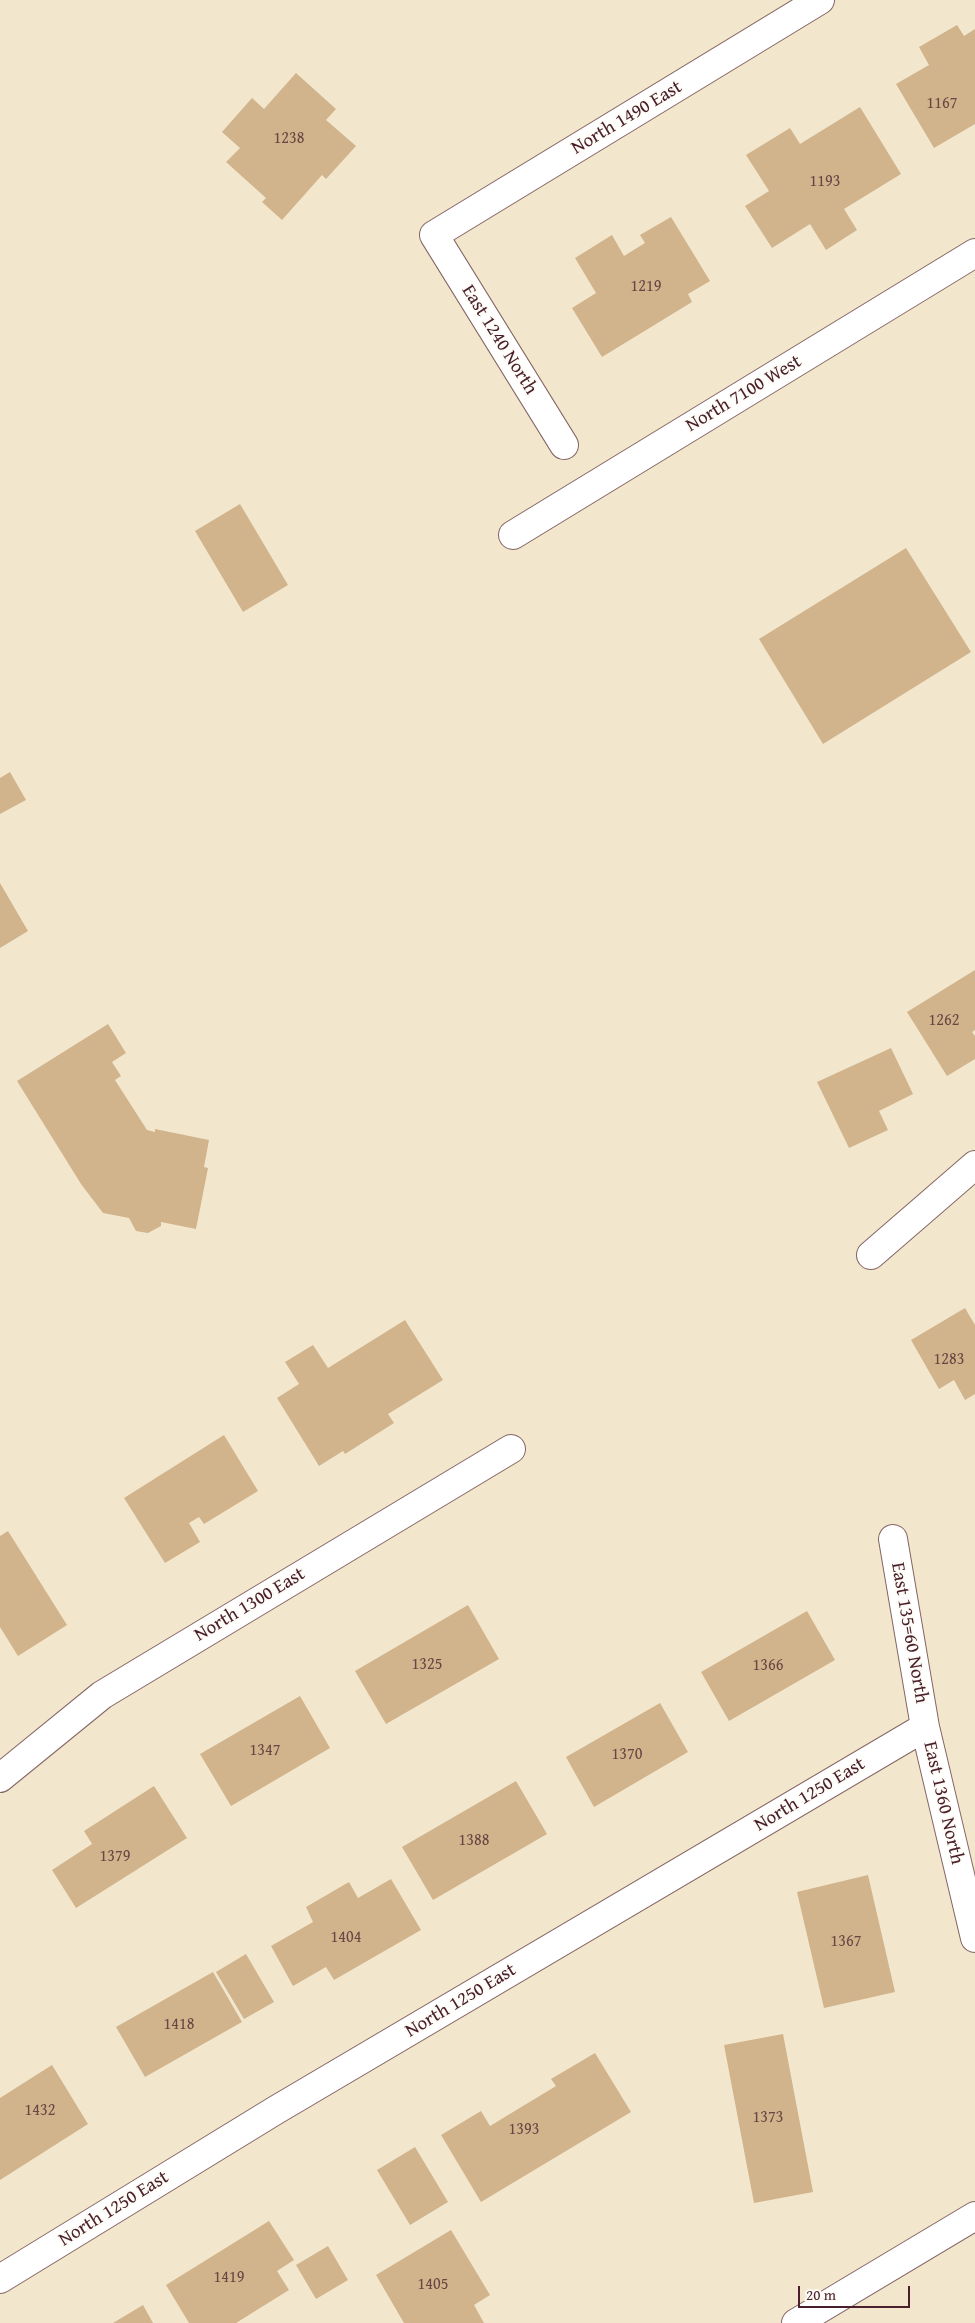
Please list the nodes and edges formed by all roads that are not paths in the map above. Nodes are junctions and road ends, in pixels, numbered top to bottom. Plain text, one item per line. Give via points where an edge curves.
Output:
1 (820, 0) edge
2 (434, 236) joint
3 (975, 253) edge
4 (564, 445) dead end
5 (513, 535) dead end
6 (975, 1166) edge
7 (871, 1255) dead end
8 (511, 1448) dead end
9 (893, 1539) dead end
10 (925, 1726) junction
11 (0, 1778) edge
12 (975, 1938) edge
13 (975, 2216) edge
14 (0, 2280) edge
15 (796, 2323) edge

1 - 2 street, North 1490 East
2 - 4 street, East 1240 North
3 - 5 street, North 7100 West
6 - 7 street
8 - 11 street, North 1300 East via 102,1695
9 - 10 street, East 135=60 North
10 - 12 street, East 1360 North
10 - 14 street, North 1250 East via 276,2110
13 - 15 street

